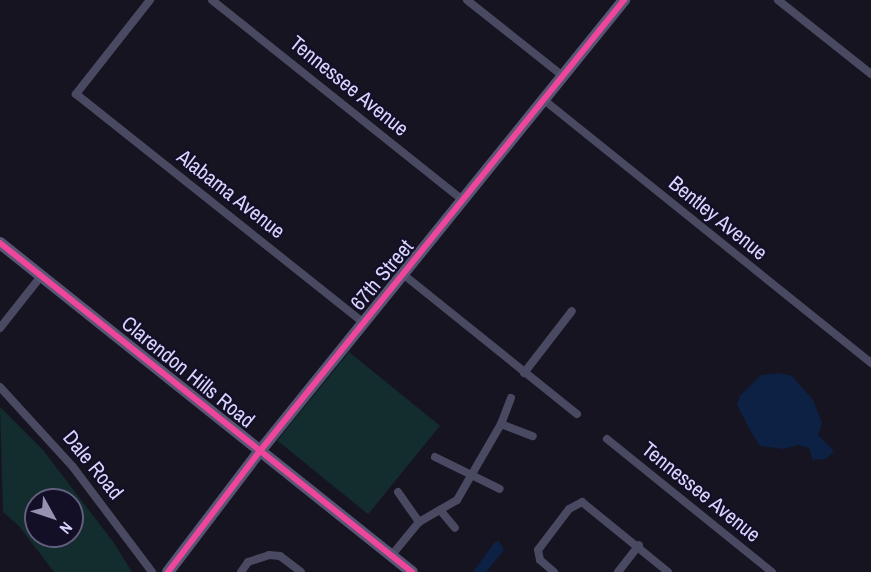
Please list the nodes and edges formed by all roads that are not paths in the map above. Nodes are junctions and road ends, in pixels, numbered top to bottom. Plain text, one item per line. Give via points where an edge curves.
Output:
1 (150, 0) edge
2 (212, 0) edge
3 (467, 0) edge
4 (624, 0) edge
5 (778, 0) edge
6 (871, 74) edge
7 (563, 76) junction
8 (544, 100) junction
9 (464, 201) junction
10 (0, 243) edge
11 (404, 275) junction
12 (41, 276) junction
13 (572, 311) dead end
14 (364, 323) junction
15 (0, 328) edge
16 (871, 363) edge
17 (524, 373) junction
18 (0, 387) edge
19 (511, 398) dead end
20 (577, 414) dead end
21 (501, 424) junction
22 (533, 436) dead end
23 (607, 439) dead end
24 (260, 451) junction
25 (435, 457) dead end
26 (471, 477) junction
27 (500, 489) dead end
28 (398, 492) dead end
29 (440, 510) junction
30 (419, 522) junction
31 (455, 528) dead end
32 (639, 545) junction
33 (391, 556) junction
34 (152, 572) edge
35 (168, 572) edge
36 (241, 572) edge
37 (301, 572) edge
38 (412, 572) edge
39 (554, 572) edge
40 (618, 572) edge
41 (668, 572) edge
42 (772, 572) edge

1 - 14 street, Alabama Avenue via 76,93
2 - 9 street, Tennessee Avenue
3 - 7 street
4 - 7 street, 67th Street
5 - 6 street
7 - 8 street, 67th Street
8 - 9 street, 67th Street
8 - 16 street, Bentley Avenue
9 - 11 street, 67th Street
10 - 12 street, Clarendon Hills Road
11 - 14 street, 67th Street
11 - 17 street
12 - 15 street
12 - 24 street, Clarendon Hills Road
13 - 17 street
14 - 24 street, 67th Street
17 - 20 street
18 - 34 street, Dale Road via 74,467
19 - 21 street
21 - 22 street
21 - 26 street
23 - 42 street, Tennessee Avenue
24 - 33 street, Clarendon Hills Road
24 - 35 street, 67th Street
25 - 26 street
26 - 27 street
26 - 29 street via 457,500
28 - 30 street
29 - 30 street
29 - 31 street
30 - 33 street
32 - 39 street via 586,503 578,502 538,550 540,560
32 - 40 street
32 - 41 street
33 - 38 street, Clarendon Hills Road
36 - 37 street via 248,562 269,555 280,556

